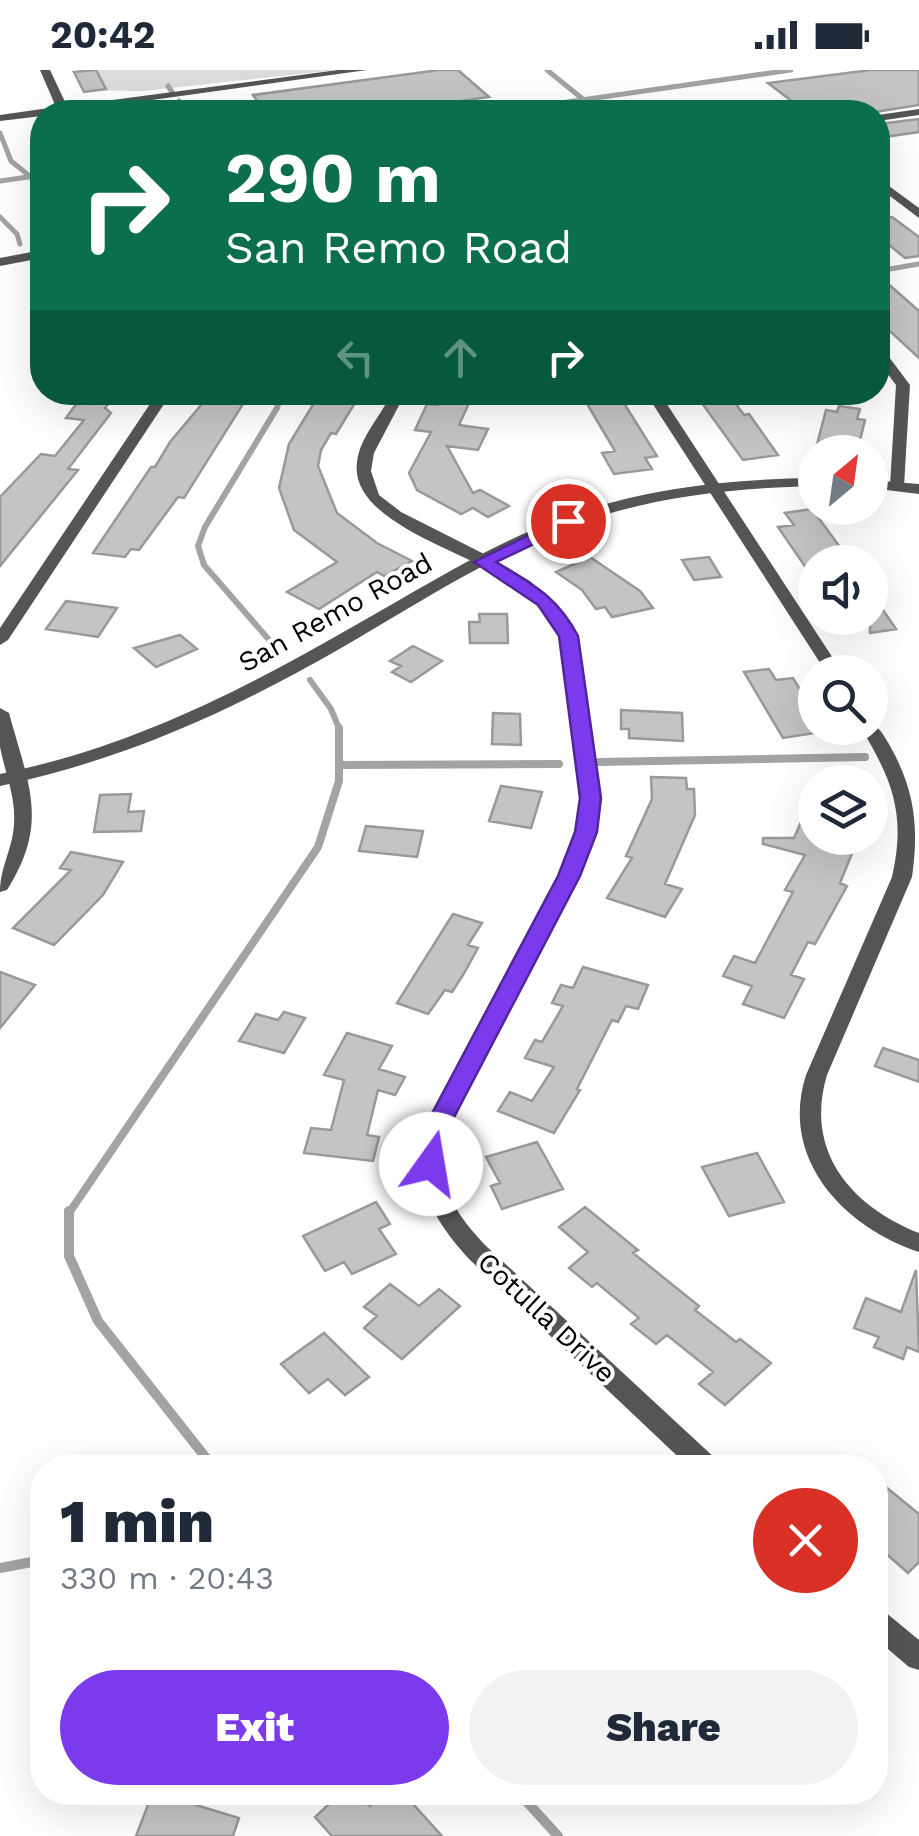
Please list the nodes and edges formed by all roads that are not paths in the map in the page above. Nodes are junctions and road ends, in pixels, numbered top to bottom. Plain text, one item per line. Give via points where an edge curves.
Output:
1 (45, 70) edge
2 (362, 70) edge
3 (59, 100) edge
4 (138, 100) edge
5 (919, 112) edge
6 (30, 115) edge
7 (890, 116) edge
8 (0, 118) edge
9 (890, 191) edge
10 (919, 214) edge
11 (30, 256) edge
12 (0, 262) edge
13 (890, 368) edge
14 (155, 405) edge
15 (392, 405) edge
16 (660, 405) edge
17 (798, 483) edge
18 (888, 485) edge
19 (897, 486) junction
20 (714, 488) junction
21 (919, 489) edge
22 (483, 562) junction
23 (0, 640) edge
24 (823, 655) edge
25 (0, 714) edge
26 (879, 745) edge
27 (8, 779) edge
28 (0, 885) edge
29 (919, 1243) edge
30 (694, 1455) edge
31 (888, 1632) edge
32 (919, 1657) edge

1 - 3 street
2 - 4 street
5 - 7 street
6 - 8 street
9 - 10 street
11 - 12 street
13 - 19 street via 902,384
14 - 23 street
15 - 22 street, Cotulla Drive via 364,461 365,483 394,514
16 - 20 street
17 - 20 street, San Remo Road
18 - 19 street
19 - 21 street
20 - 22 street, San Remo Road via 588,514
20 - 24 street
22 - 27 street, San Remo Road via 164,734
22 - 30 street, Cotulla Drive via 545,601 568,636 589,816 569,876 439,1123 432,1182 446,1217 467,1242
25 - 27 street
26 - 29 street via 908,799 909,849 810,1093 810,1133 825,1172 850,1200
27 - 28 street via 24,814 25,840
31 - 32 street

